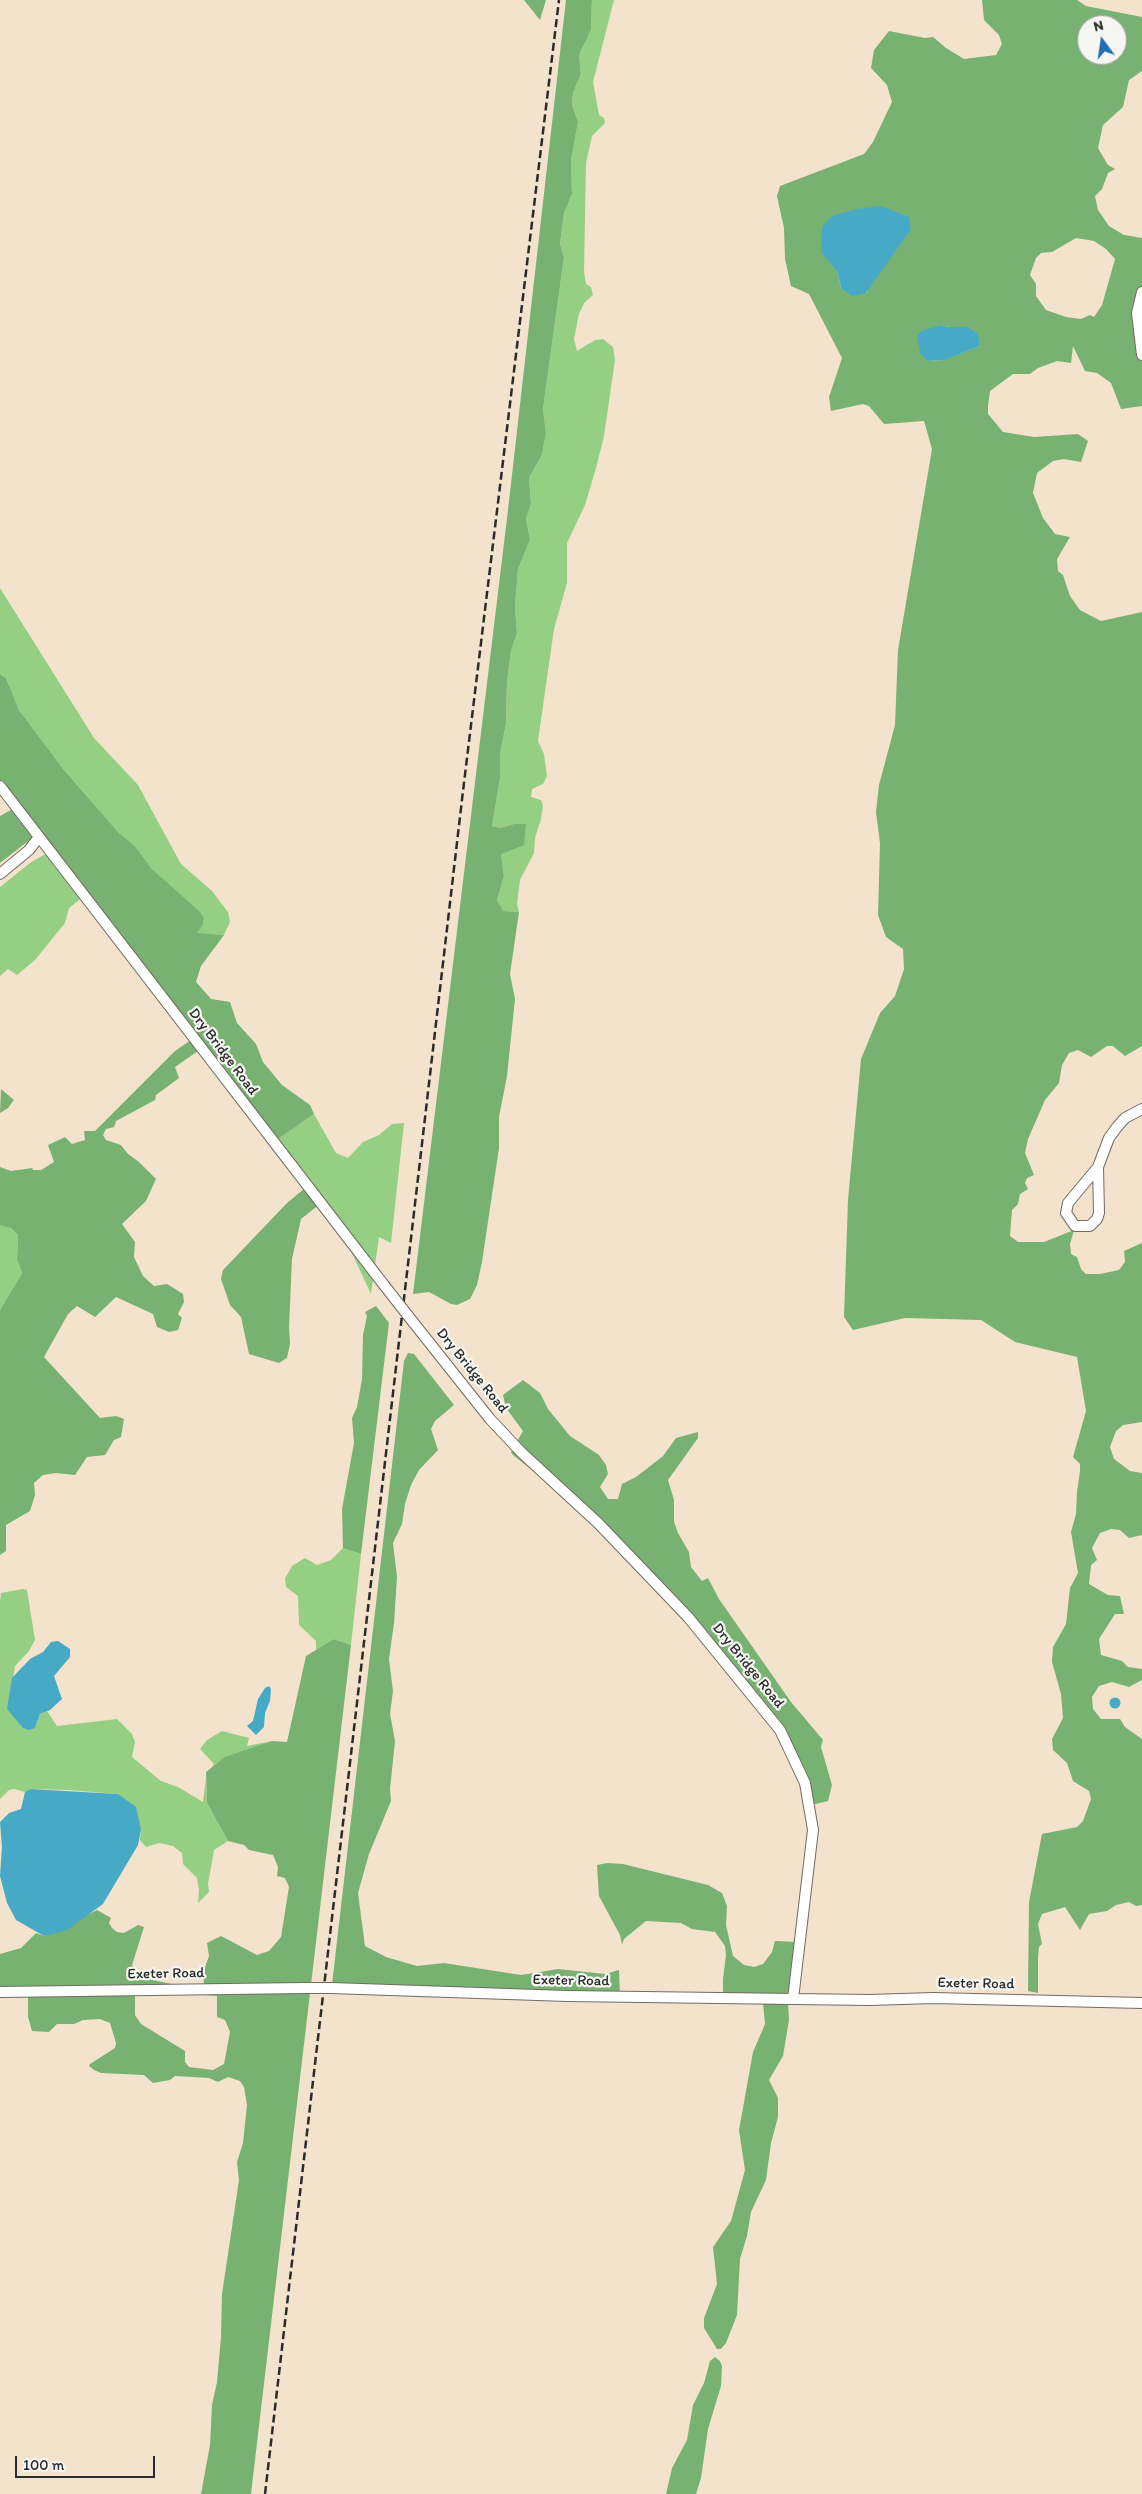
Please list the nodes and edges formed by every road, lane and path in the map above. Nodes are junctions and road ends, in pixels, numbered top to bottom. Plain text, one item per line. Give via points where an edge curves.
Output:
1 (1142, 292) edge
2 (1142, 355) edge
3 (0, 786) edge
4 (39, 837) junction
5 (0, 874) edge
6 (1142, 1109) edge
7 (1098, 1167) junction
8 (0, 1992) edge
9 (793, 1999) junction
10 (1142, 2003) edge

1 - 2 street via 1137,313
3 - 4 street, Dry Bridge Road
4 - 5 street via 29,850
4 - 9 street, Dry Bridge Road, bridge via 210,1062 490,1419 688,1616 780,1730 805,1783 813,1830
6 - 7 street via 1124,1118 1117,1127
7 - 7 street via 1068,1203 1066,1213 1075,1226 1085,1228 1099,1214
8 - 9 street, Exeter Road, bridge via 331,1988
9 - 10 street, Exeter Road via 933,1998

